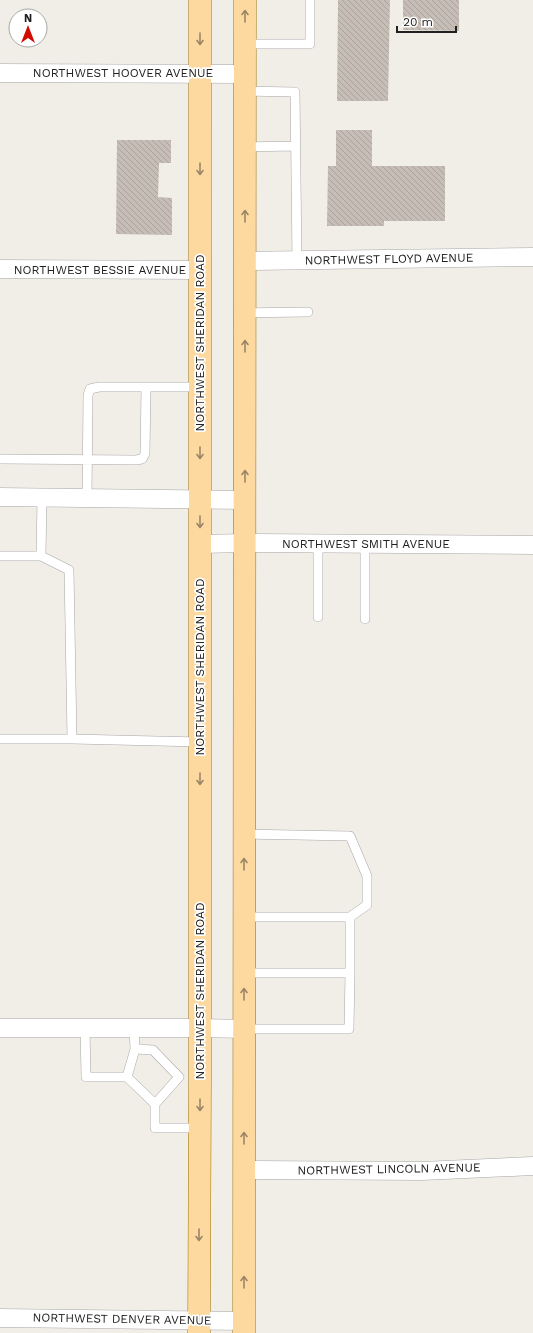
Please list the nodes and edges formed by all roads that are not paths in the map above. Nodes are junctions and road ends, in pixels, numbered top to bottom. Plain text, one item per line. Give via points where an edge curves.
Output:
1 (200, 0) edge
2 (245, 0) edge
3 (310, 0) edge
4 (245, 44) junction
5 (0, 73) edge
6 (200, 74) junction
7 (245, 82) junction
8 (296, 146) junction
9 (245, 147) junction
10 (533, 257) edge
11 (297, 260) junction
12 (245, 261) junction
13 (0, 269) edge
14 (200, 270) junction
15 (308, 312) dead end
16 (245, 313) junction
17 (200, 387) junction
18 (146, 388) junction
19 (0, 459) edge
20 (88, 459) junction
21 (0, 497) edge
22 (42, 498) junction
23 (87, 498) junction
24 (200, 500) junction
25 (245, 500) junction
26 (244, 543) junction
27 (200, 544) junction
28 (318, 544) junction
29 (365, 544) junction
30 (533, 545) edge
31 (0, 556) edge
32 (41, 556) junction
33 (318, 617) dead end
34 (365, 619) dead end
35 (0, 739) edge
36 (72, 739) junction
37 (200, 742) junction
38 (244, 834) junction
39 (244, 917) junction
40 (350, 917) junction
41 (244, 973) junction
42 (350, 973) junction
43 (0, 1028) edge
44 (85, 1028) junction
45 (134, 1028) junction
46 (200, 1028) junction
47 (244, 1029) junction
48 (135, 1049) junction
49 (127, 1077) junction
50 (190, 1078) junction
51 (155, 1104) junction
52 (199, 1128) junction
53 (533, 1166) edge
54 (244, 1170) junction
55 (0, 1318) edge
56 (199, 1327) edge
57 (244, 1327) edge

1 -> 6 main road, NORTHWEST SHERIDAN ROAD
4 -> 2 main road
3 - 4 lane via 310,44
4 - 7 main road
5 - 6 street, NORTHWEST HOOVER AVENUE
6 - 7 street, NORTHWEST HOOVER AVENUE
6 -> 14 main road, NORTHWEST SHERIDAN ROAD
7 - 8 lane via 295,92
7 - 9 main road
8 - 9 lane
8 - 11 lane
12 -> 9 main road
10 - 11 street, NORTHWEST FLOYD AVENUE
11 - 12 street, NORTHWEST FLOYD AVENUE
12 - 16 main road
13 - 14 street, NORTHWEST BESSIE AVENUE
14 - 17 main road, NORTHWEST SHERIDAN ROAD
15 - 16 lane
25 -> 16 main road
17 - 18 lane
17 -> 24 main road, NORTHWEST SHERIDAN ROAD
18 - 20 lane via 145,454 142,459
18 - 20 lane via 90,389
19 - 20 lane
20 - 23 lane
21 - 22 street
22 - 23 street
22 - 32 lane
23 - 24 street
24 - 25 street
24 -> 27 main road, NORTHWEST SHERIDAN ROAD
25 - 26 main road
26 - 27 street, NORTHWEST SMITH AVENUE
26 - 28 street, NORTHWEST SMITH AVENUE
26 - 38 main road
27 - 37 main road, NORTHWEST SHERIDAN ROAD
28 - 29 street, NORTHWEST SMITH AVENUE
28 - 33 lane
29 - 30 street, NORTHWEST SMITH AVENUE
29 - 34 lane
31 - 32 lane
32 - 36 lane via 69,570
35 - 36 lane
36 - 37 lane
37 -> 46 main road, NORTHWEST SHERIDAN ROAD
39 -> 38 main road
38 - 40 lane via 350,836 366,876 367,905
39 - 40 lane
39 - 41 main road
40 - 42 lane
41 - 42 lane
47 -> 41 main road
42 - 47 lane via 349,1029
43 - 44 street
44 - 45 street
44 - 49 lane via 86,1076
45 - 46 street
45 - 48 lane
46 - 47 street
46 - 50 main road, NORTHWEST SHERIDAN ROAD
54 -> 47 main road
48 - 49 lane
48 - 50 lane via 154,1050
49 - 51 lane
50 - 51 lane
50 -> 52 main road, NORTHWEST SHERIDAN ROAD
51 - 52 lane via 155,1128
52 -> 56 main road, NORTHWEST SHERIDAN ROAD
53 - 54 street, NORTHWEST LINCOLN AVENUE via 422,1171
57 -> 54 main road
55 - 56 street, NORTHWEST DENVER AVENUE
56 - 57 street, NORTHWEST DENVER AVENUE

